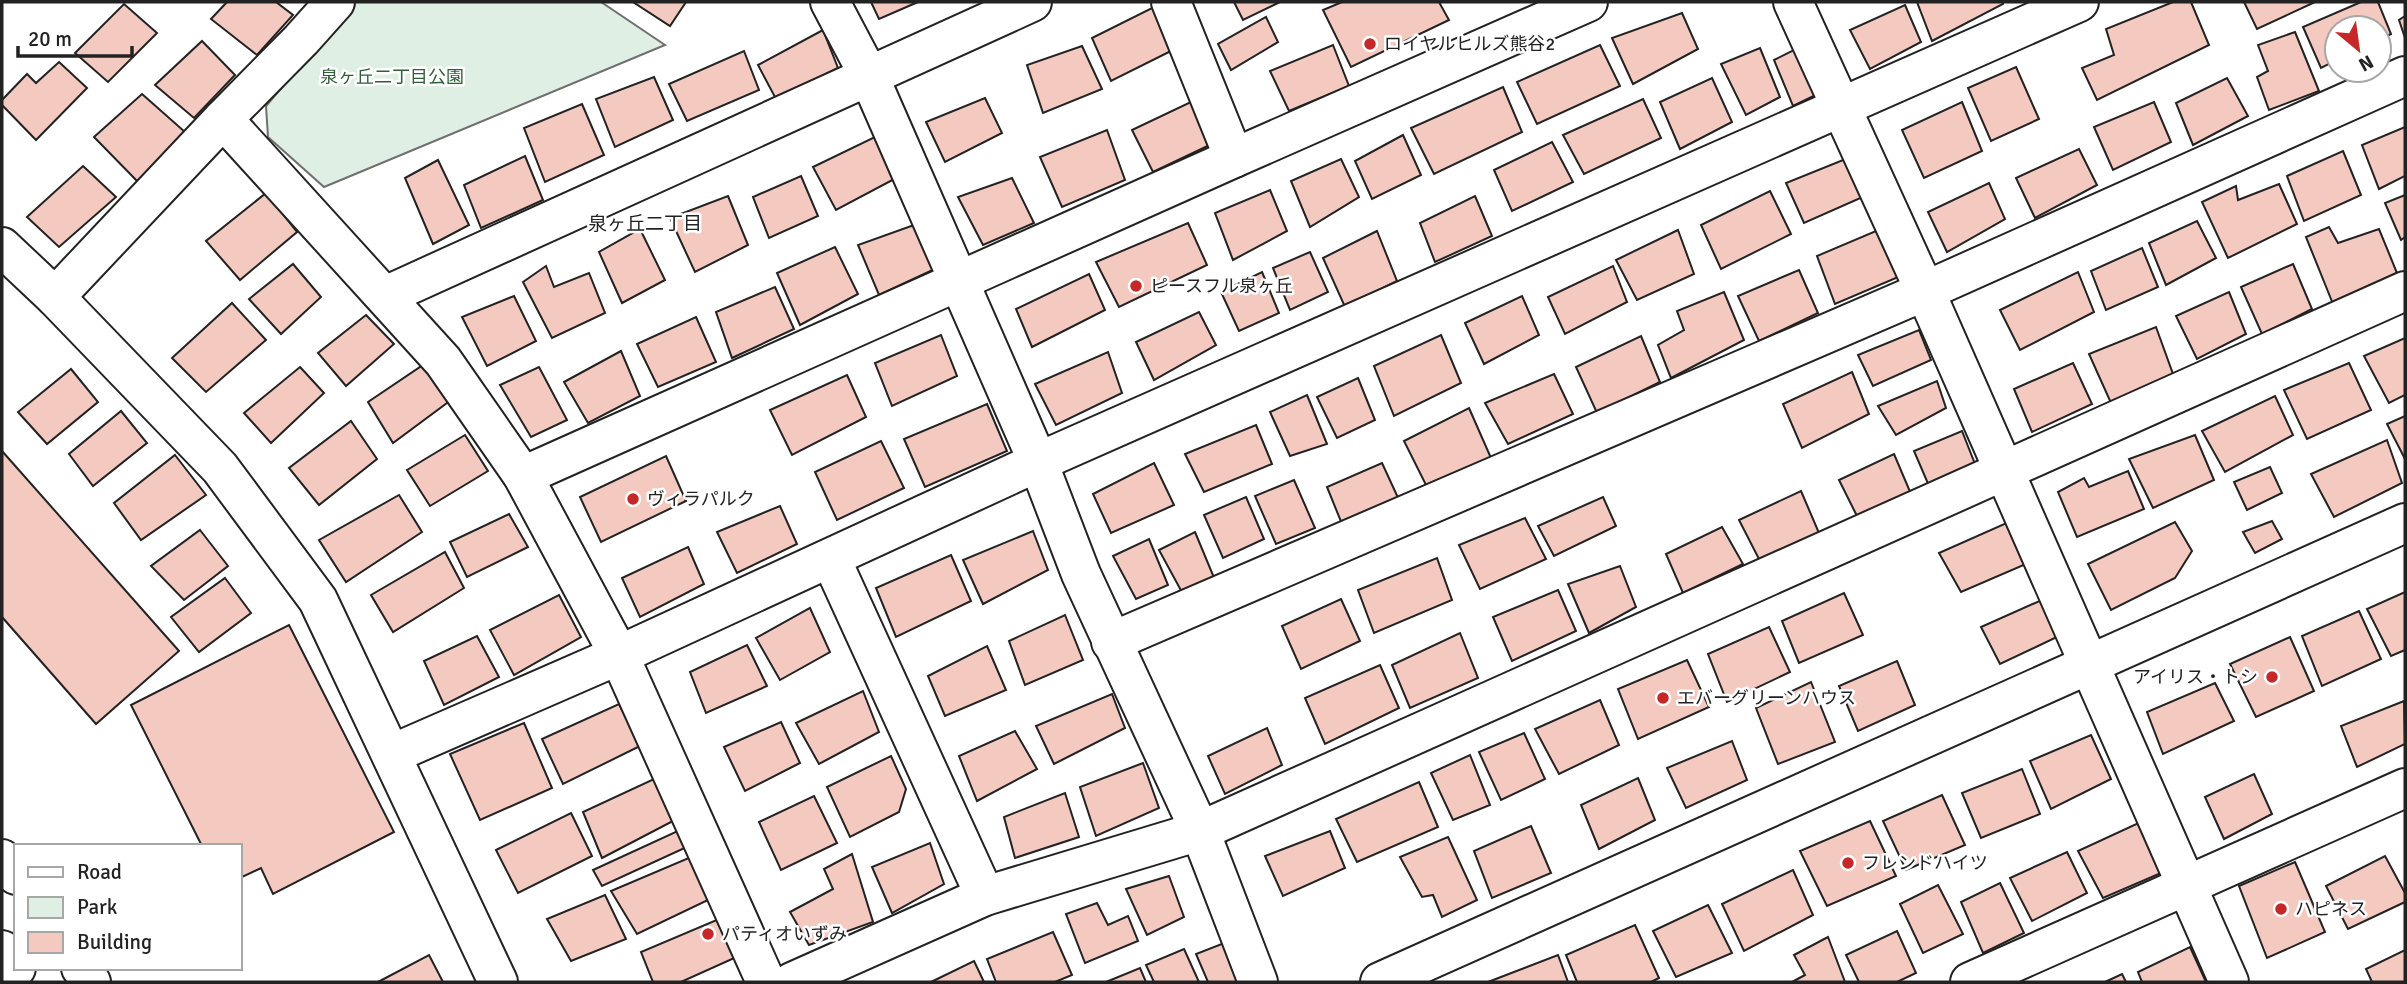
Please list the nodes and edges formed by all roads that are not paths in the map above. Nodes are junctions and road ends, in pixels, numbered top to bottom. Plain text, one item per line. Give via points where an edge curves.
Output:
1 (335, 2) edge
2 (830, 2) edge
3 (1032, 2) edge
4 (1171, 2) edge
5 (1588, 2) edge
6 (1793, 2) edge
7 (2079, 2) edge
8 (869, 75) junction
9 (2405, 76) edge
10 (1843, 108) junction
11 (223, 119) junction
12 (1234, 158) junction
13 (2, 247) edge
14 (958, 281) junction
15 (1925, 291) junction
16 (2405, 292) edge
17 (385, 296) junction
18 (55, 297) junction
19 (1038, 462) junction
20 (2005, 473) junction
21 (523, 476) junction
22 (2405, 523) edge
23 (831, 559) junction
24 (1111, 642) junction
25 (619, 655) junction
26 (2091, 665) junction
27 (392, 754) junction
28 (2405, 788) edge
29 (1200, 831) junction
30 (2, 859) edge
31 (14, 873) edge
32 (2187, 885) junction
33 (985, 896) junction
34 (2, 950) edge
35 (14, 965) edge
36 (498, 982) edge
37 (766, 982) edge
38 (792, 982) edge
39 (1258, 982) edge
40 (1380, 982) edge
41 (1970, 982) edge
42 (2230, 982) edge

1 - 11 main road
2 - 8 main road
3 - 8 main road
4 - 12 main road
5 - 12 main road
6 - 10 main road
7 - 10 main road
8 - 14 main road
8 - 17 main road
9 - 15 main road
10 - 15 main road
10 - 19 main road
11 - 17 main road
11 - 18 main road
12 - 14 main road
13 - 18 main road
14 - 19 main road
14 - 21 main road
15 - 20 main road
15 - 24 main road
16 - 20 main road
17 - 21 main road via 443,360
18 - 27 main road via 220,468 318,600
19 - 23 main road
19 - 24 main road
20 - 26 main road
20 - 29 main road
21 - 25 main road
22 - 26 main road
23 - 25 main road
23 - 33 main road
24 - 29 main road
25 - 27 main road
25 - 37 main road
26 - 32 main road
26 - 40 main road
27 - 36 main road
28 - 32 main road
29 - 33 main road
29 - 39 main road
30 - 31 main road
32 - 41 main road
32 - 42 main road
33 - 38 main road
34 - 35 main road

